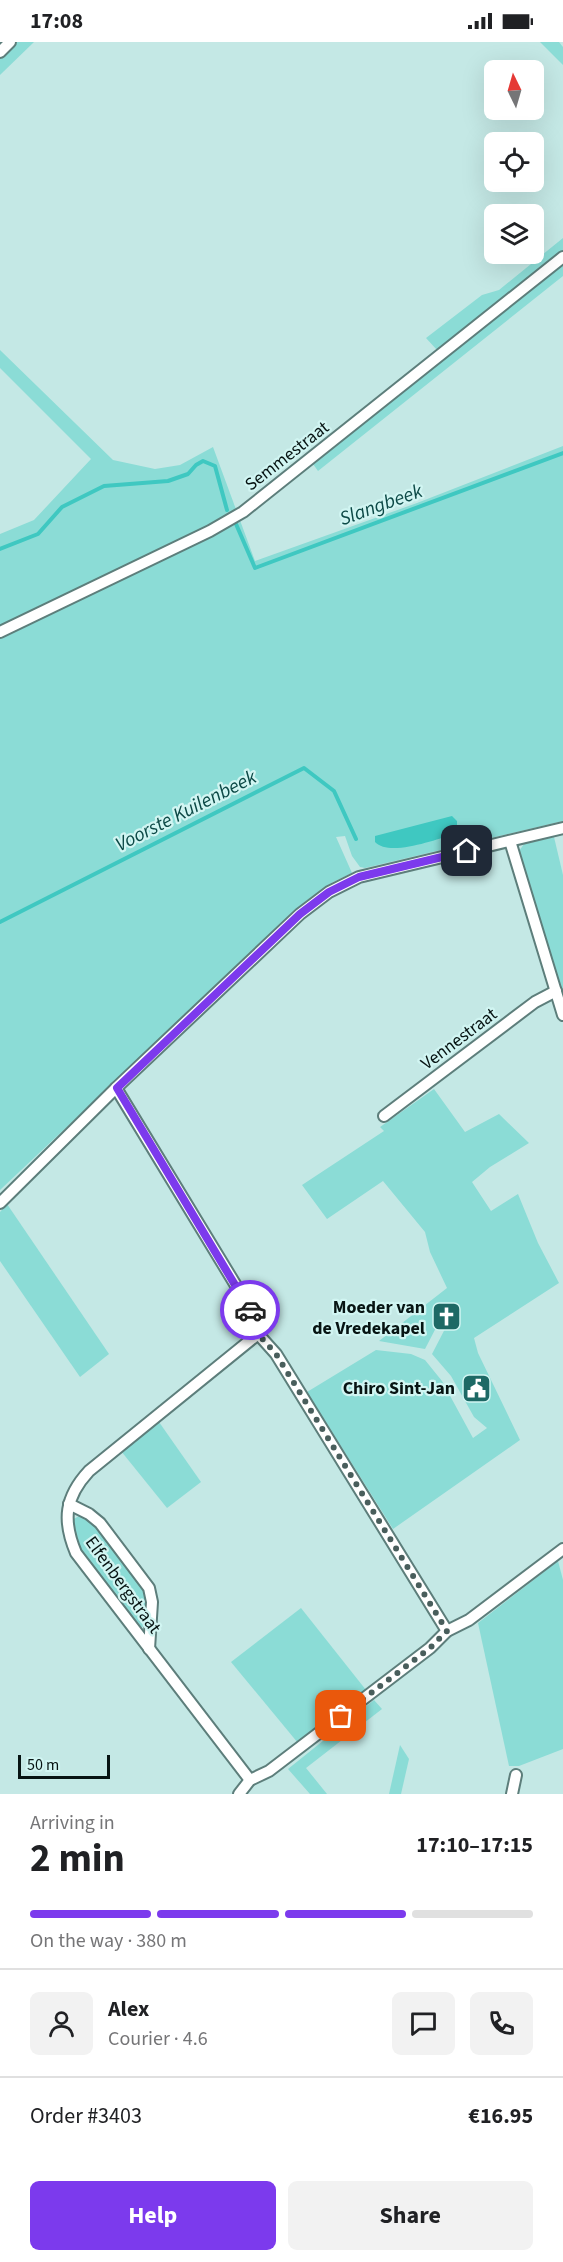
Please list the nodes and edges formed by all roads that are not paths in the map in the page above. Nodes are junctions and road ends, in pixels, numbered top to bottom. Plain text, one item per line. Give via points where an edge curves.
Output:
1 (10, 42) edge
2 (0, 52) edge
3 (563, 257) edge
4 (0, 632) edge
5 (563, 828) edge
6 (510, 841) junction
7 (556, 991) junction
8 (563, 1015) edge
9 (117, 1088) junction
10 (384, 1116) dead end
11 (0, 1203) edge
12 (258, 1334) junction
13 (69, 1504) junction
14 (563, 1549) edge
15 (447, 1631) junction
16 (149, 1649) junction
17 (516, 1775) dead end
18 (250, 1780) junction
19 (239, 1794) edge
20 (512, 1794) edge

1 - 2 street
3 - 4 street, Semmestraat via 243,512
5 - 6 street
6 - 7 street
6 - 9 street via 359,877 329,892 300,914
7 - 8 street
7 - 10 street, Vennestraat via 535,1002
9 - 11 street
9 - 12 street via 249,1308
12 - 13 street, Elfenbergstraat via 88,1471
12 - 15 street via 276,1354
13 - 16 street, Elfenbergstraat via 66,1521 76,1553
13 - 16 street, Elfenbergstraat via 100,1523 149,1588
14 - 15 street via 469,1620
15 - 18 street via 269,1771
16 - 18 street, Elfenbergstraat
17 - 20 street
18 - 19 street

